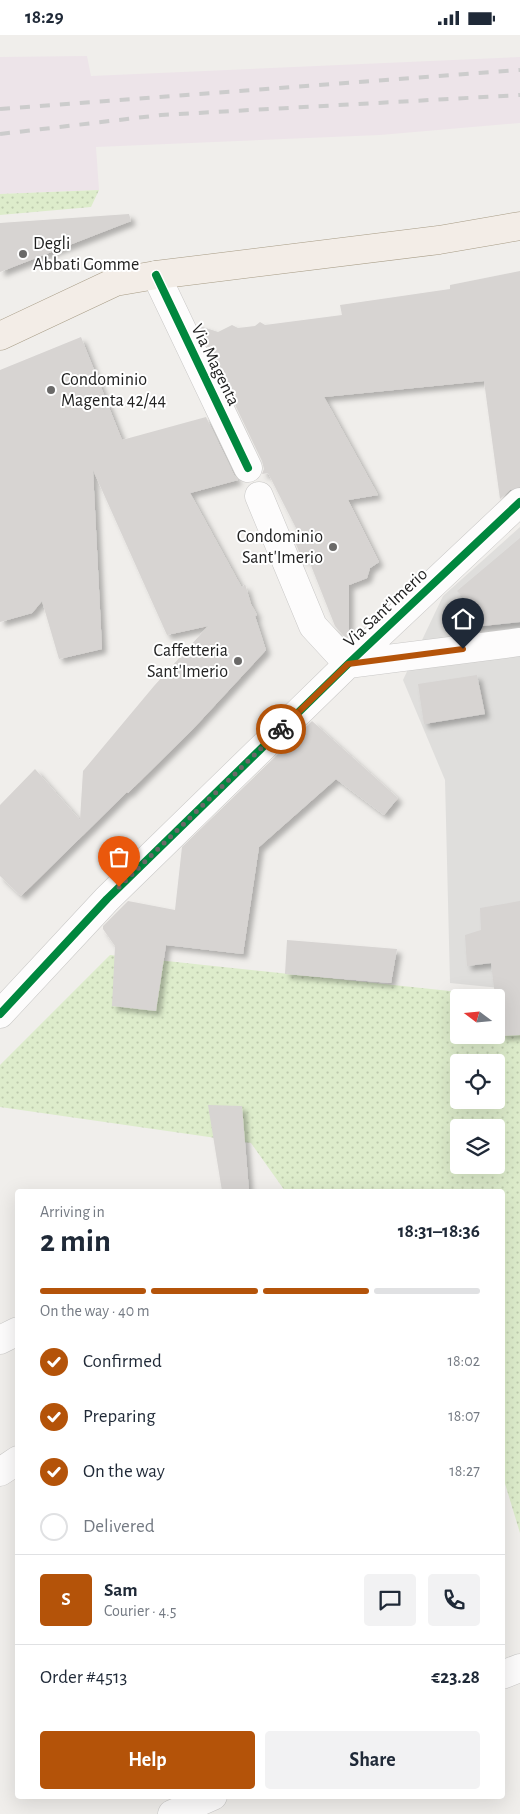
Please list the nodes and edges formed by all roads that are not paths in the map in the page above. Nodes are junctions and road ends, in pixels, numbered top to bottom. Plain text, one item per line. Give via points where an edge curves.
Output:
1 (520, 226) edge
2 (156, 275) junction
3 (0, 336) edge
4 (248, 468) dead end
5 (259, 496) dead end
6 (520, 502) edge
7 (520, 642) edge
8 (348, 664) junction
9 (0, 1014) edge
10 (15, 1332) edge
11 (0, 1340) edge
12 (15, 1462) edge
13 (0, 1472) edge
14 (520, 1668) edge
15 (505, 1674) edge
16 (206, 1799) edge
17 (172, 1814) edge

1 - 2 main road via 439,241
2 - 3 main road via 115,282
2 - 4 street, Via Magenta
5 - 8 street, Via Sant'Imerio via 313,626
6 - 8 street, Via Sant'Imerio
7 - 8 street
8 - 9 street, Via Sant'Imerio via 107,899
10 - 11 street
12 - 13 street
14 - 15 street
16 - 17 street

